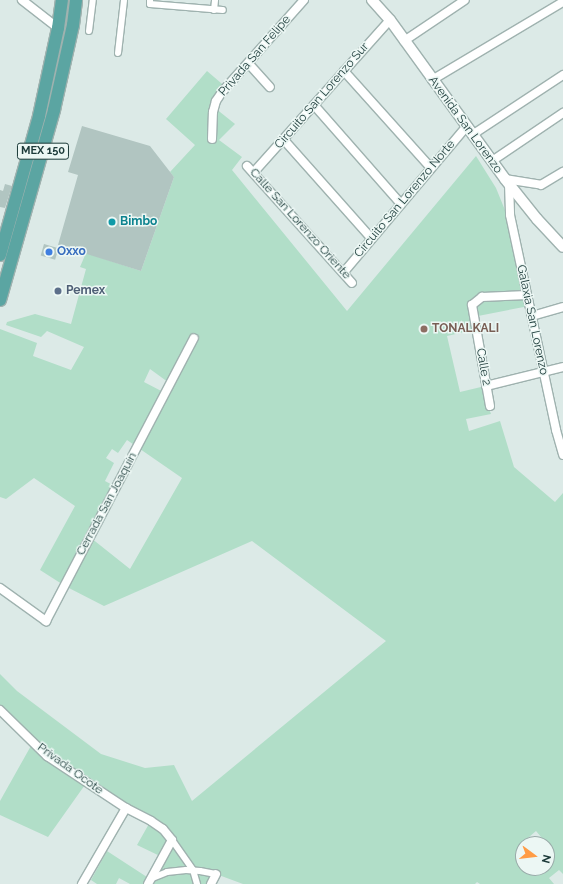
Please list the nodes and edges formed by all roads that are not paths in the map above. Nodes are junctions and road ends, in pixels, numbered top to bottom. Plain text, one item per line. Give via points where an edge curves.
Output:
1 (22, 0) edge
2 (62, 0) edge
3 (76, 0) edge
4 (93, 0) edge
5 (124, 0) edge
6 (215, 0) edge
7 (304, 0) edge
8 (372, 0) edge
9 (465, 0) edge
10 (150, 2) edge
11 (563, 2) edge
12 (214, 10) junction
13 (223, 10) dead end
14 (390, 20) junction
15 (58, 28) junction
16 (89, 32) dead end
17 (404, 41) junction
18 (118, 53) dead end
19 (249, 64) junction
20 (344, 71) junction
21 (563, 75) edge
22 (432, 80) junction
23 (270, 87) dead end
24 (314, 105) junction
25 (563, 113) edge
26 (469, 131) junction
27 (212, 139) dead end
28 (284, 140) junction
29 (492, 161) junction
30 (247, 166) dead end
31 (431, 168) junction
32 (254, 172) junction
33 (563, 172) edge
34 (507, 182) junction
35 (401, 204) junction
36 (3, 234) edge
37 (372, 238) junction
38 (563, 247) edge
39 (0, 255) edge
40 (344, 272) junction
41 (3, 277) edge
42 (352, 282) dead end
43 (527, 295) junction
44 (0, 300) edge
45 (563, 307) edge
46 (532, 316) junction
47 (194, 338) dead end
48 (563, 366) edge
49 (543, 372) junction
50 (486, 386) junction
51 (490, 406) dead end
52 (559, 429) edge
53 (563, 455) edge
54 (0, 588) edge
55 (0, 710) edge
56 (126, 808) junction
57 (172, 840) junction
58 (193, 870) junction
59 (216, 874) joint
60 (149, 881) edge
61 (82, 884) edge
62 (198, 884) edge
63 (210, 884) edge

1 - 15 street
2 - 15 main road, MEX 150
3 - 41 main road, MEX 150 via 54,110
4 - 16 street
5 - 18 street
6 - 12 street
7 - 19 street, Privada San Felipe
8 - 14 street, Avenida San Lorenzo
9 - 17 street
10 - 12 street
11 - 22 street
12 - 13 street
14 - 17 street, Avenida San Lorenzo
14 - 20 street, Circuito San Lorenzo Sur
15 - 36 main road, MEX 150 via 39,116
17 - 22 street, Avenida San Lorenzo
19 - 23 street
19 - 27 street, Privada San Felipe via 216,101
20 - 24 street, Circuito San Lorenzo Sur
20 - 31 street
21 - 26 street, Circuito San Lorenzo Norte
22 - 26 street, Avenida San Lorenzo
24 - 28 street, Circuito San Lorenzo Sur
24 - 35 street
25 - 29 street
26 - 29 street, Avenida San Lorenzo
26 - 31 street, Circuito San Lorenzo Norte
28 - 32 street, Circuito San Lorenzo Sur
28 - 37 street
29 - 34 street, Avenida San Lorenzo
30 - 32 street, Calle San Lorenzo Oriente
31 - 35 street, Circuito San Lorenzo Norte
32 - 40 street, Calle San Lorenzo Oriente
33 - 34 street via 541,185
34 - 38 street, Avenida San Lorenzo
34 - 43 street, Galaxia San Lorenzo via 510,216
35 - 37 street, Circuito San Lorenzo Norte
36 - 39 main road, MEX 150
37 - 40 street, Circuito San Lorenzo Norte
40 - 42 street, Calle San Lorenzo Oriente
41 - 44 main road, MEX 150
43 - 46 street, Galaxia San Lorenzo
43 - 50 street, Calle 2 via 482,297 472,305
45 - 46 street
46 - 49 street, Galaxia San Lorenzo
47 - 54 street, Cerrada San Joaquín via 46,621
48 - 49 street
49 - 50 street
49 - 52 street, Galaxia San Lorenzo
50 - 51 street, Calle 2
52 - 53 street, Galaxia San Lorenzo
55 - 56 street, Privada Ocote via 47,756
56 - 57 street, Privada Ocote via 151,820
56 - 61 street
57 - 58 street
57 - 60 street
58 - 59 street
58 - 60 street via 167,872
58 - 62 street
59 - 63 street

